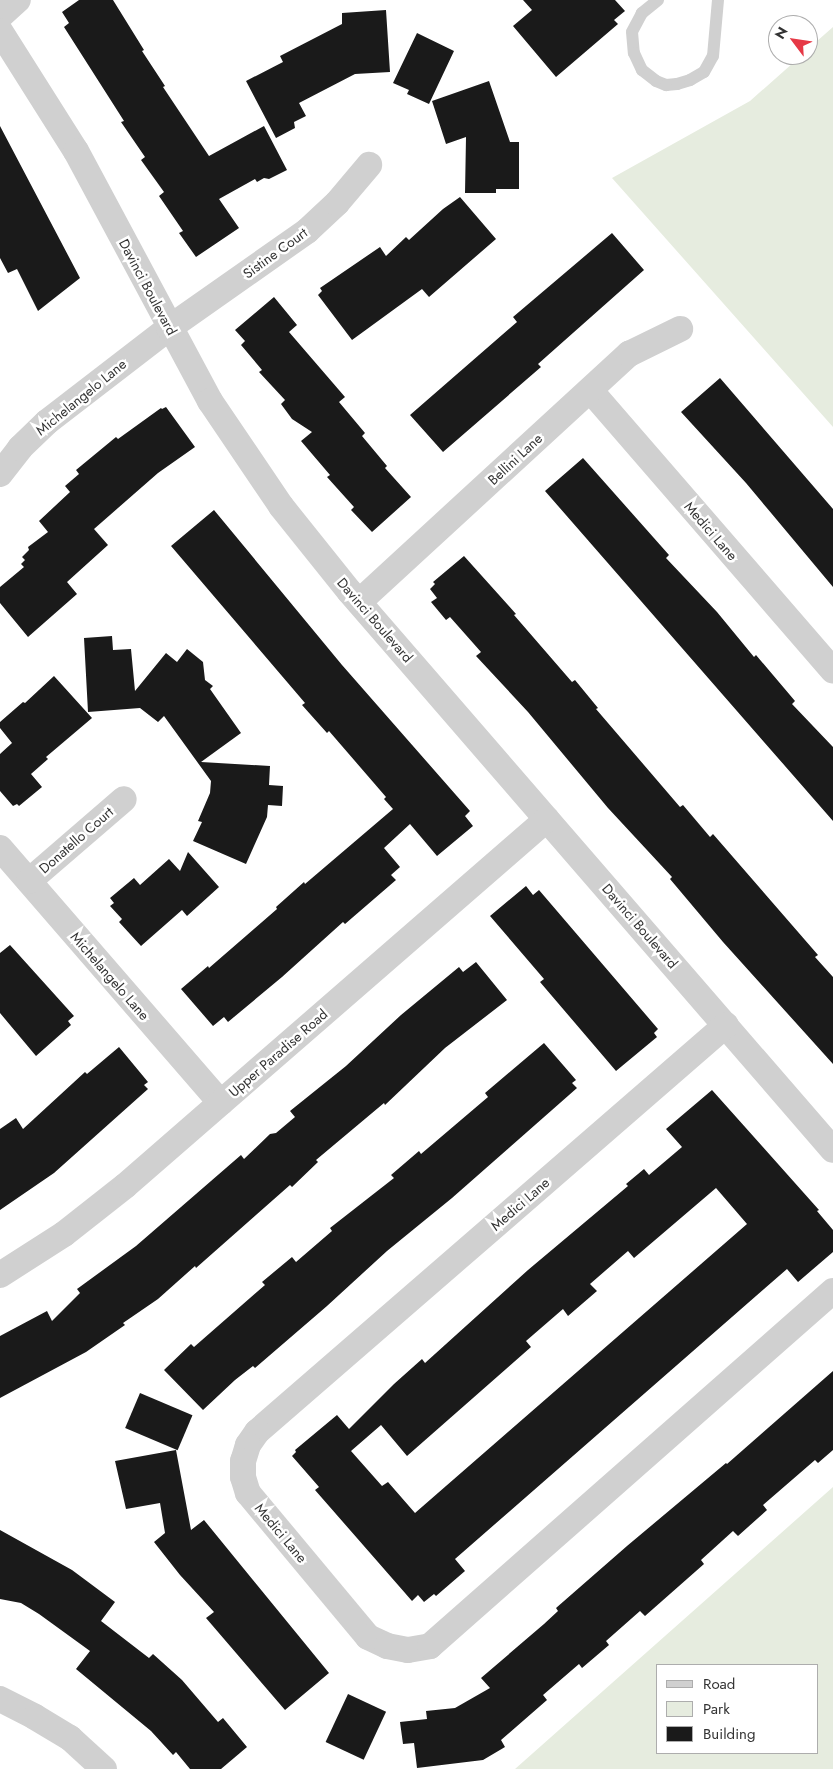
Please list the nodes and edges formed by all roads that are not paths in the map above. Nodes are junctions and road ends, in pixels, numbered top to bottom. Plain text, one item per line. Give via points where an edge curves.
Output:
1 (18, 0) edge
2 (658, 0) edge
3 (718, 0) edge
4 (0, 16) edge
5 (0, 31) edge
6 (368, 165) dead end
7 (169, 328) junction
8 (680, 329) dead end
9 (590, 390) junction
10 (0, 474) edge
11 (359, 602) junction
12 (833, 671) edge
13 (124, 799) dead end
14 (547, 819) junction
15 (0, 848) edge
16 (29, 881) junction
17 (726, 1026) junction
18 (221, 1103) junction
19 (833, 1150) edge
20 (0, 1275) edge
21 (833, 1291) edge
22 (0, 1699) edge
23 (104, 1769) edge

1 - 4 street
2 - 3 lane via 642,13 632,32 634,53 642,70 666,84 690,80 704,72 713,56
5 - 7 street, Davinci Boulevard via 76,151
6 - 7 street, Sistine Court via 307,231
7 - 10 street, Michelangelo Lane via 47,422 20,448
7 - 11 street, Davinci Boulevard via 210,401 255,469
8 - 9 street, Bellini Lane via 629,354
9 - 11 street, Bellini Lane
9 - 12 street, Medici Lane
11 - 14 street, Davinci Boulevard
13 - 16 street, Donatello Court
14 - 17 street, Davinci Boulevard
14 - 18 street, Upper Paradise Road
15 - 16 street, Michelangelo Lane
16 - 18 street, Michelangelo Lane
17 - 19 street, Davinci Boulevard
17 - 21 street, Medici Lane via 257,1432 243,1461 248,1493 368,1637 394,1648 408,1650 430,1646
18 - 20 street, Upper Paradise Road via 94,1212
22 - 23 street via 70,1738

